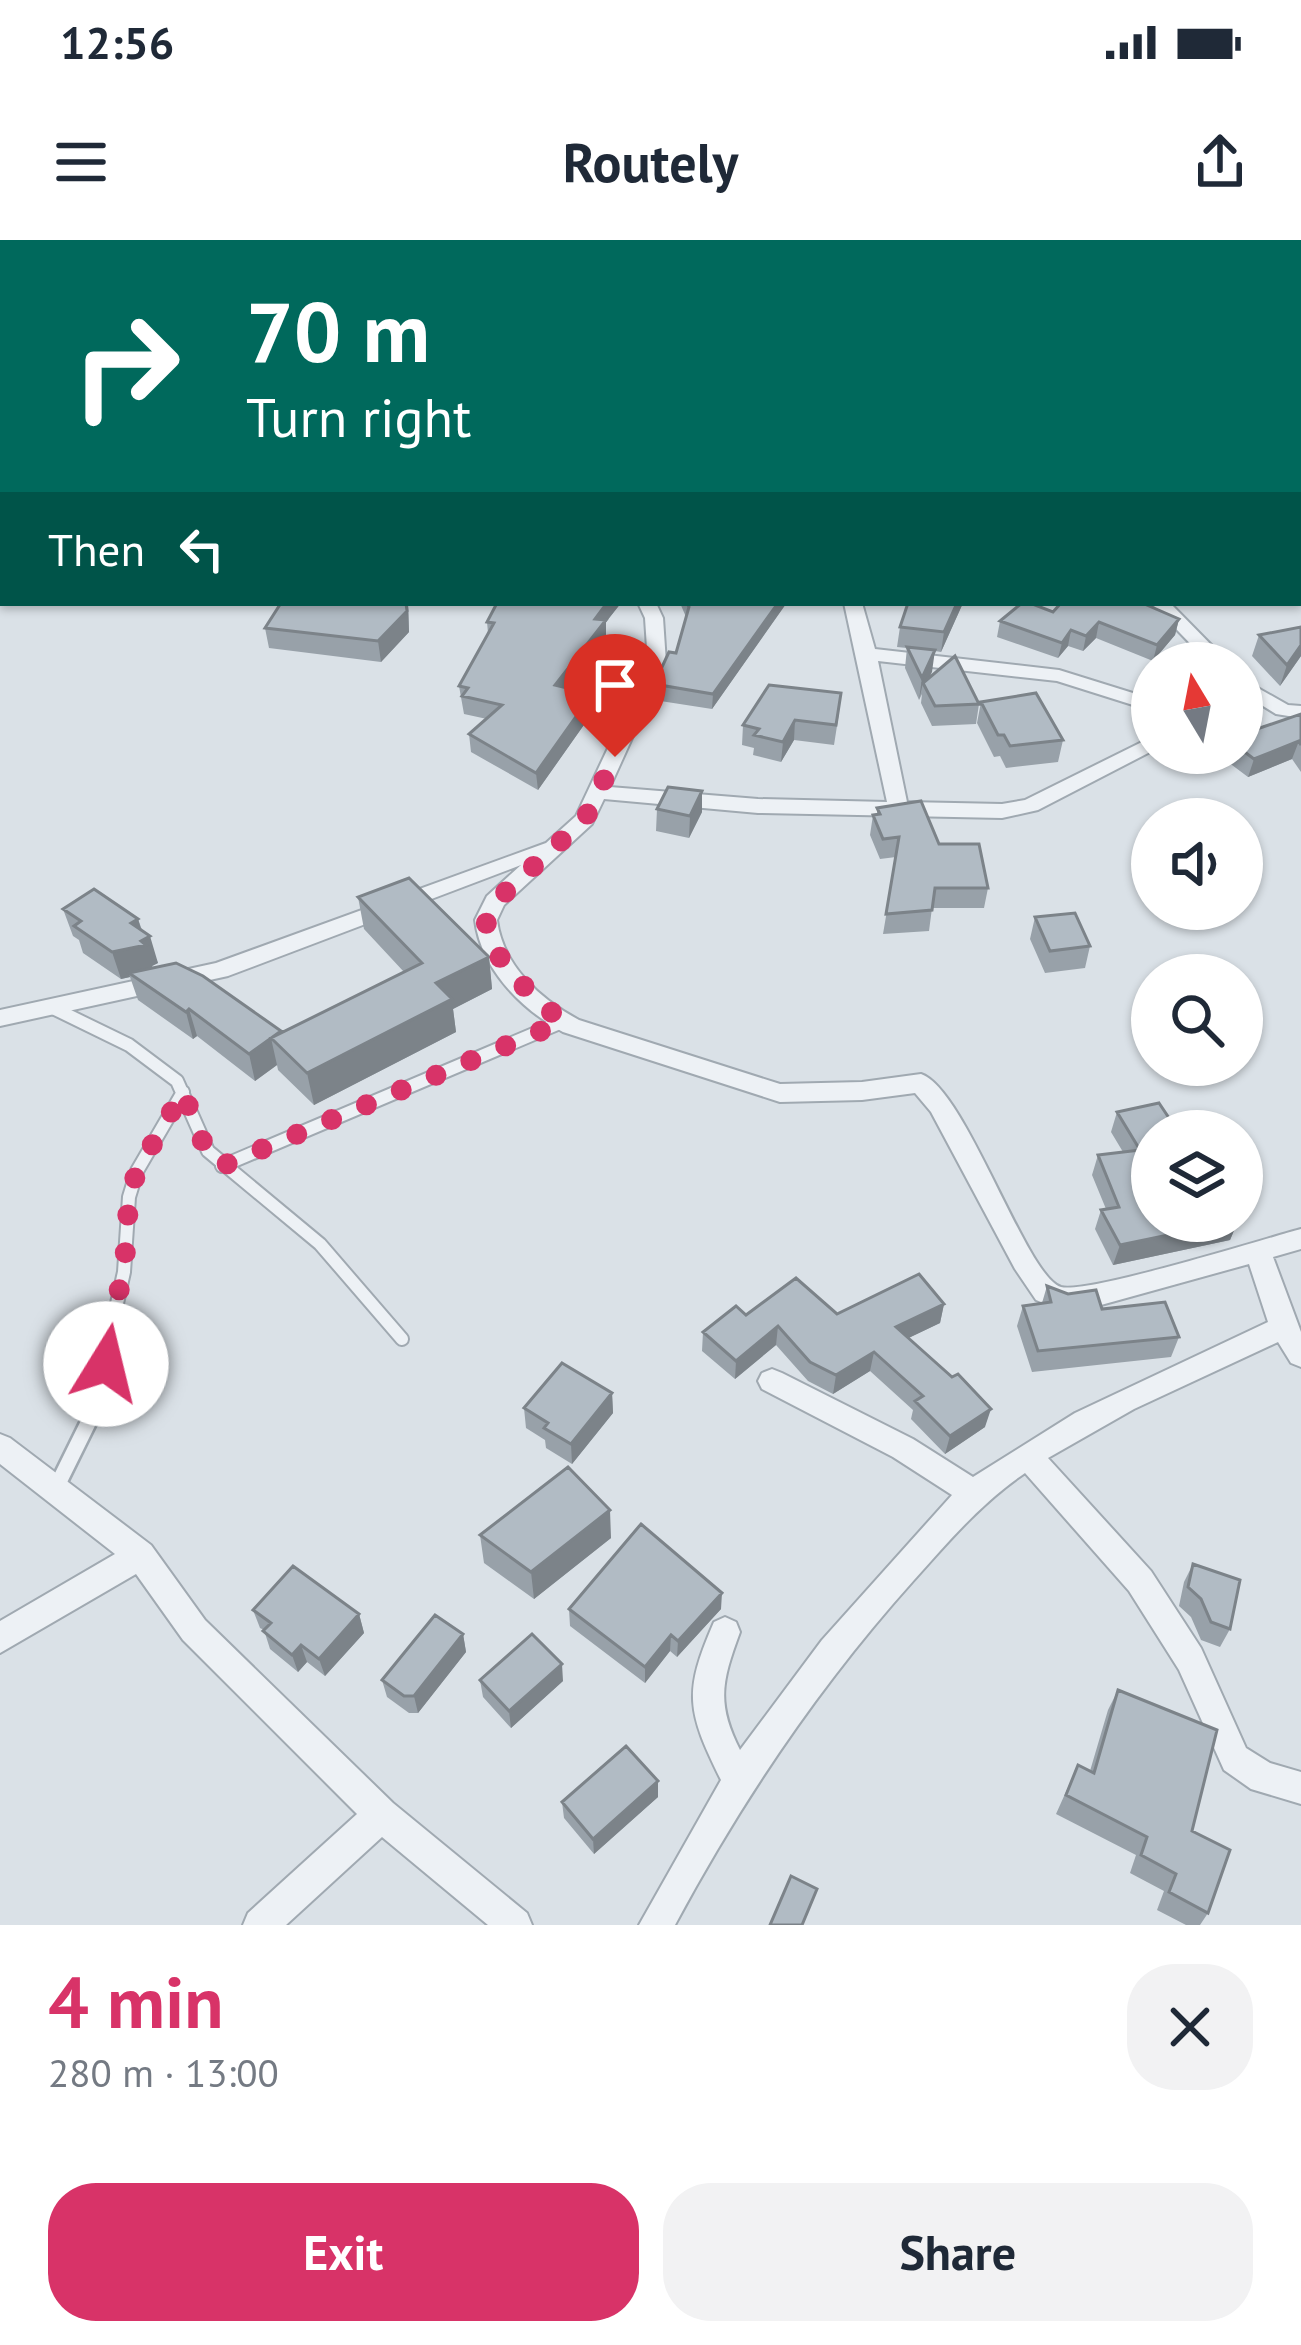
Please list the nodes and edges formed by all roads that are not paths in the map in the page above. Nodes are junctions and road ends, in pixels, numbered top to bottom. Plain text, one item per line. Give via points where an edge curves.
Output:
1 (648, 606) edge
2 (854, 606) edge
3 (1163, 606) edge
4 (1199, 642) edge
5 (867, 654) junction
6 (1263, 696) edge
7 (1131, 698) edge
8 (1294, 713) edge
9 (1263, 714) edge
10 (1131, 754) edge
11 (597, 791) junction
12 (898, 808) junction
13 (557, 843) junction
14 (51, 1007) junction
15 (0, 1018) edge
16 (562, 1022) junction
17 (183, 1092) junction
18 (222, 1166) junction
19 (1301, 1239) edge
20 (1257, 1250) junction
21 (1283, 1327) junction
22 (402, 1339) dead end
23 (1301, 1354) edge
24 (772, 1381) dead end
25 (0, 1447) edge
26 (1029, 1456) junction
27 (54, 1491) junction
28 (975, 1493) junction
29 (140, 1555) junction
30 (725, 1632) dead end
31 (0, 1638) edge
32 (737, 1778) junction
33 (1301, 1788) edge
34 (382, 1815) junction
35 (260, 1925) edge
36 (515, 1925) edge
37 (656, 1925) edge

1 - 11 street via 657,664
2 - 5 street
3 - 4 street
5 - 7 street via 1059,676
5 - 12 street
6 - 8 street
8 - 9 street
10 - 12 street via 1031,805 975,813
11 - 12 street
11 - 13 street via 585,819
13 - 14 street via 220,970
13 - 16 street via 496,901 485,928 511,974
14 - 15 street
14 - 17 lane via 129,1045
16 - 18 lane
16 - 20 street via 780,1093 921,1083 1024,1262 1061,1299
17 - 18 lane
17 - 27 lane via 137,1171 102,1382
18 - 22 lane via 320,1244
19 - 20 street
20 - 21 street
21 - 23 street
21 - 26 street
24 - 28 street
25 - 27 street
26 - 28 street
26 - 33 street via 1140,1581 1190,1659 1235,1759
27 - 29 street
28 - 32 street via 834,1644
29 - 31 street
29 - 34 street via 194,1630
30 - 32 street via 704,1700
32 - 37 street
34 - 35 street
34 - 36 street

